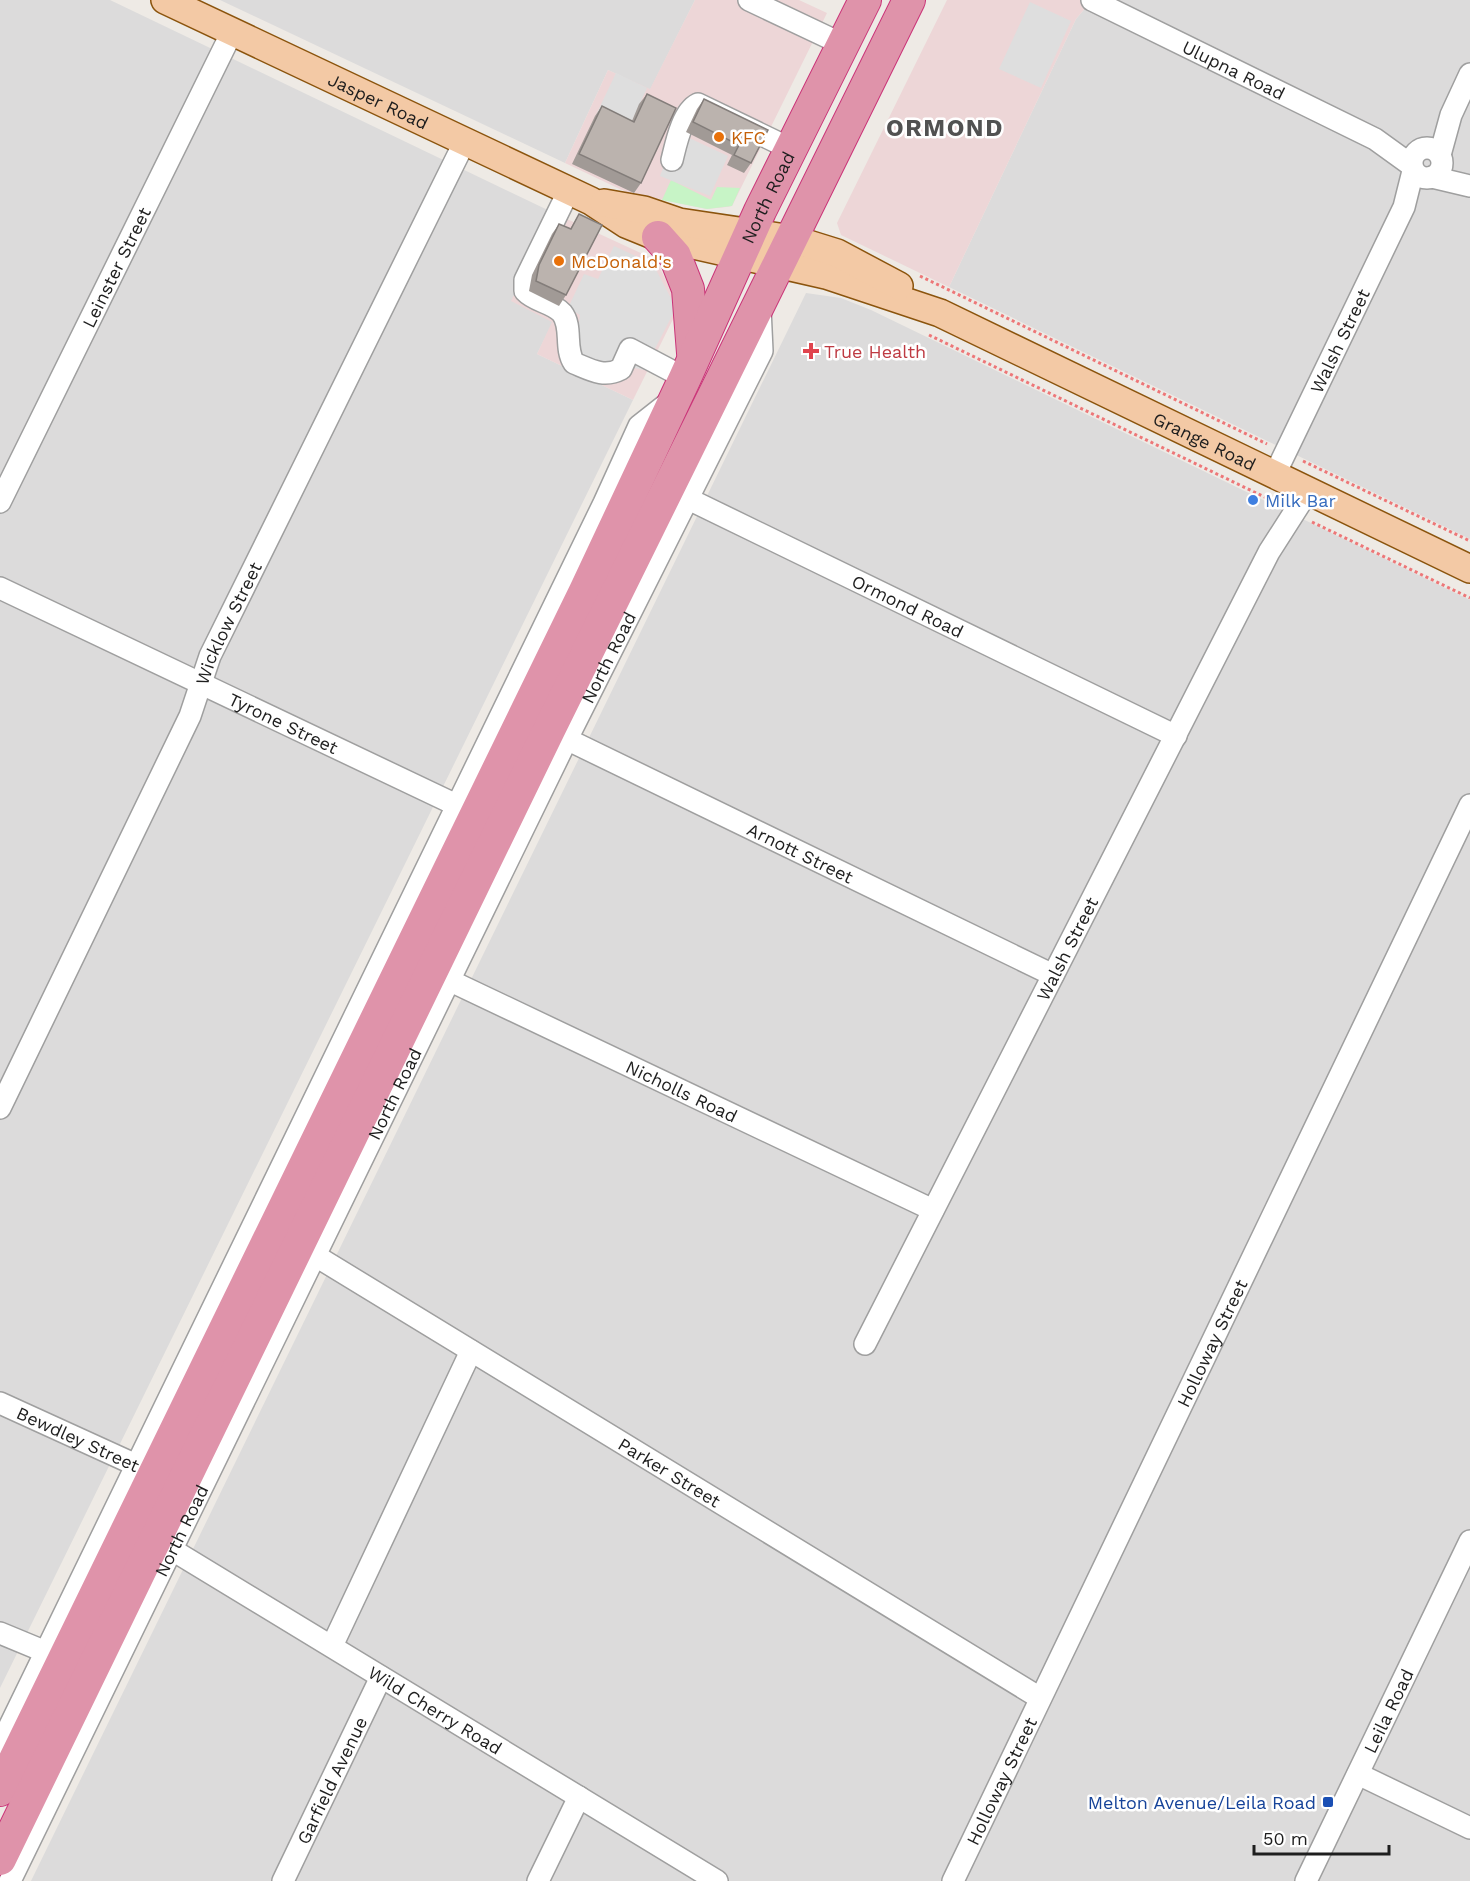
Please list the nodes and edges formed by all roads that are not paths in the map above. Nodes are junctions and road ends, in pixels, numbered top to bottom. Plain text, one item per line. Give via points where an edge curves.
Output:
1 (165, 0) edge
2 (749, 0) edge
3 (865, 0) edge
4 (909, 0) edge
5 (1092, 0) edge
6 (196, 7) edge
7 (232, 32) junction
8 (842, 44) junction
9 (1470, 74) edge
10 (795, 141) junction
11 (464, 143) junction
12 (837, 148) junction
13 (672, 160) dead end
14 (1427, 163) junction
15 (1470, 180) edge
16 (1470, 186) edge
17 (579, 197) junction
18 (658, 237) junction
19 (745, 245) junction
20 (786, 253) junction
21 (686, 377) junction
22 (639, 477) junction
23 (1291, 487) junction
24 (678, 494) junction
25 (0, 502) edge
26 (1470, 569) edge
27 (0, 588) edge
28 (201, 684) junction
29 (558, 735) junction
30 (1176, 736) junction
31 (1470, 805) edge
32 (478, 815) junction
33 (1053, 975) junction
34 (441, 977) junction
35 (0, 1108) edge
36 (933, 1210) junction
37 (272, 1232) junction
38 (308, 1251) junction
39 (865, 1344) dead end
40 (471, 1351) junction
41 (0, 1403) edge
42 (146, 1470) junction
43 (1470, 1541) edge
44 (164, 1544) junction
45 (0, 1633) edge
46 (332, 1646) junction
47 (67, 1661) junction
48 (381, 1677) junction
49 (1040, 1698) junction
50 (0, 1746) edge
51 (1358, 1774) junction
52 (0, 1790) edge
53 (579, 1797) junction
54 (1470, 1828) edge
55 (0, 1859) edge
56 (10, 1881) edge
57 (283, 1881) edge
58 (538, 1881) edge
59 (717, 1881) edge
60 (953, 1881) edge
61 (1306, 1881) edge

1 - 6 main road, Jasper Road
2 - 8 street
3 - 8 highway, North Road
4 - 12 highway, North Road
5 - 14 street, Ulupna Road
6 - 7 main road, Jasper Road
7 - 11 main road, Jasper Road
7 - 25 street, Leinster Street
8 - 10 highway, North Road
9 - 14 street, Walsh Street
10 - 12 highway
10 - 13 street via 698,104 691,107
10 - 19 highway, North Road
11 - 17 main road, Jasper Road
11 - 28 street, Wicklow Street via 210,656
12 - 20 highway, North Road
14 - 15 street, Ulupna Road
14 - 16 street, Ulupna Road
14 - 23 street, Walsh Street via 1404,207
17 - 18 main road, Jasper Road
17 - 19 main road, Jasper Road via 644,210
17 - 21 street via 525,280 525,291 563,314 574,363 598,373 612,372 621,369 630,349
18 - 19 main road, Jasper Road
18 - 21 highway via 675,256 688,289 693,328
19 - 20 main road, Grange Road
19 - 21 highway, North Road
20 - 23 main road, Grange Road via 826,275
20 - 24 highway, North Road
21 - 22 highway, North Road
21 - 32 street, North Road via 639,426
22 - 24 street, Ormond Road
22 - 32 highway, North Road
23 - 26 main road, Grange Road
23 - 30 street, Walsh Street via 1269,552
24 - 29 highway, North Road
24 - 30 street, Ormond Road
27 - 28 street, Tyrone Street
28 - 32 street, Tyrone Street
28 - 35 street, Wicklow Street via 190,717
29 - 32 highway, North Road
29 - 33 street, Arnott Street
29 - 34 street, North Road
30 - 33 street, Walsh Street
31 - 49 street, Holloway Street
32 - 34 highway, North Road
32 - 37 highway, North Road
32 - 42 street, North Road
33 - 36 street, Walsh Street
34 - 36 street, Nicholls Road
34 - 38 highway, North Road
36 - 39 street, Walsh Street
37 - 38 street, Parker Street
37 - 42 highway, North Road
38 - 40 street, Parker Street
38 - 44 highway, North Road
40 - 46 street
40 - 49 street, Parker Street
41 - 42 street, Bewdley Street
42 - 47 highway, North Road
43 - 51 street, Leila Road
44 - 46 street, Wild Cherry Road
44 - 47 highway, North Road
44 - 56 street, North Road
45 - 47 street
46 - 48 street, Wild Cherry Road
47 - 50 street, North Road
47 - 52 highway, North Road
47 - 55 highway, North Road
48 - 53 street, Wild Cherry Road
48 - 57 street, Garfield Avenue
49 - 60 street, Holloway Street
51 - 54 street
51 - 61 street, Leila Road
53 - 58 street
53 - 59 street, Wild Cherry Road

